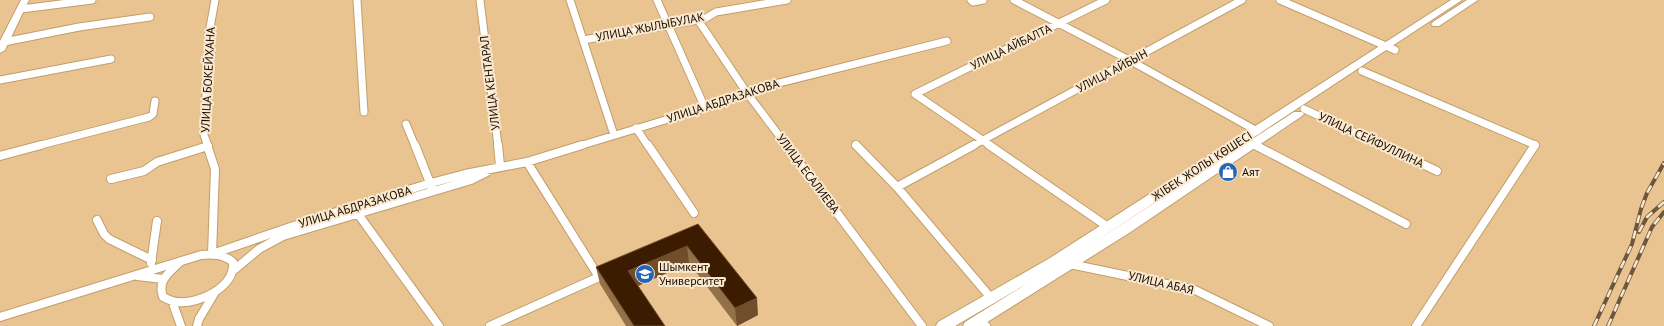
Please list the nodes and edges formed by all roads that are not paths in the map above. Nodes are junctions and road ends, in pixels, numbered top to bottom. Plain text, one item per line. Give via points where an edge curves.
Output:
1 (92, 0) edge
2 (215, 0) edge
3 (357, 0) edge
4 (480, 0) edge
5 (570, 0) edge
6 (657, 0) edge
7 (740, 0) edge
8 (787, 0) edge
9 (971, 0) edge
10 (983, 0) edge
11 (1014, 0) edge
12 (1106, 0) edge
13 (1242, 0) edge
14 (1280, 0) edge
15 (1457, 0) edge
16 (1473, 0) edge
17 (23, 4) edge
18 (745, 8) junction
19 (150, 17) dead end
20 (698, 20) junction
21 (668, 24) junction
22 (1059, 24) junction
23 (583, 40) junction
24 (947, 41) dead end
25 (2, 46) edge
26 (1391, 48) junction
27 (111, 59) dead end
28 (1131, 61) junction
29 (1362, 71) junction
30 (0, 80) edge
31 (747, 93) junction
32 (155, 101) dead end
33 (705, 108) junction
34 (1304, 109) junction
35 (364, 112) dead end
36 (406, 124) dead end
37 (636, 128) junction
38 (1257, 131) junction
39 (614, 135) junction
40 (982, 141) junction
41 (1253, 144) junction
42 (856, 145) dead end
43 (208, 146) junction
44 (0, 156) edge
45 (527, 162) junction
46 (500, 166) junction
47 (1437, 171) dead end
48 (111, 179) dead end
49 (432, 187) junction
50 (897, 188) junction
51 (694, 213) dead end
52 (358, 214) junction
53 (97, 220) dead end
54 (157, 221) dead end
55 (1406, 224) dead end
56 (1108, 227) junction
57 (212, 254) junction
58 (152, 260) junction
59 (180, 262) junction
60 (1070, 264) junction
61 (151, 270) junction
62 (234, 270) junction
63 (132, 275) junction
64 (163, 279) junction
65 (217, 290) junction
66 (991, 298) junction
67 (172, 301) junction
68 (0, 316) edge
69 (978, 324) edge
70 (181, 326) edge
71 (198, 326) edge
72 (439, 326) edge
73 (490, 326) edge
74 (922, 326) edge
75 (943, 326) edge
76 (1269, 326) edge
77 (1416, 326) edge

1 - 17 street
2 - 43 street, УЛИЦА БОКЕЙХАНА via 208,49 204,135
3 - 35 street
4 - 46 street, УЛИЦА КЕНТАРАЛ
5 - 23 street
6 - 21 street
7 - 18 street
8 - 18 street, УЛИЦА ЖЫЛЫБУЛАК
9 - 10 street
11 - 22 street
12 - 22 street, УЛИЦА АЙБАЛТА
13 - 28 street, УЛИЦА АЙБЫН
14 - 26 street
15 - 26 main road, ЖІБЕК ЖОЛЫ КӨШЕСІ
16 - 26 main road, ЖІБЕК ЖОЛЫ КӨШЕСІ
17 - 25 main road
18 - 20 street, УЛИЦА ЖЫЛЫБУЛАК via 716,12
19 - 25 street via 79,27
20 - 21 street, УЛИЦА ЖЫЛЫБУЛАК
20 - 31 street, УЛИЦА ЕСАЛИЕВА
21 - 23 street, УЛИЦА ЖЫЛЫБУЛАК
21 - 33 street
22 - 28 street
22 - 40 street, УЛИЦА АЙБАЛТА via 914,94
23 - 39 street
24 - 31 street, УЛИЦА АБДРАЗАКОВА via 755,88
26 - 29 main road, ЖІБЕК ЖОЛЫ КӨШЕСІ
26 - 38 main road, ЖІБЕК ЖОЛЫ КӨШЕСІ
27 - 30 street
28 - 38 street
28 - 40 street, УЛИЦА АЙБЫН
29 - 34 main road, ЖІБЕК ЖОЛЫ КӨШЕСІ
29 - 77 street via 1535,145
31 - 33 street, УЛИЦА АБДРАЗАКОВА
31 - 74 street, УЛИЦА ЕСАЛИЕВА
32 - 44 street via 153,114 149,117
33 - 37 street, УЛИЦА АБДРАЗАКОВА
34 - 41 main road, ЖІБЕК ЖОЛЫ КӨШЕСІ
34 - 47 street, УЛИЦА СЕЙФУЛЛИНА
36 - 49 street
37 - 39 street, УЛИЦА АБДРАЗАКОВА
37 - 51 street
38 - 56 main road, ЖІБЕК ЖОЛЫ КӨШЕСІ
39 - 45 street, УЛИЦА АБДРАЗАКОВА
40 - 50 street, УЛИЦА АЙБЫН
40 - 56 street
41 - 55 street
41 - 60 main road, ЖІБЕК ЖОЛЫ КӨШЕСІ
42 - 50 street
43 - 48 street via 157,162 144,171
43 - 57 street, УЛИЦА БОКЕЙХАНА via 215,169
45 - 46 street, УЛИЦА АБДРАЗАКОВА
45 - 73 street via 599,277
46 - 49 street, УЛИЦА АБДРАЗАКОВА via 471,180
49 - 52 street, УЛИЦА АБДРАЗАКОВА
49 - 57 street, УЛИЦА АБДРАЗАКОВА via 317,218
50 - 66 street
52 - 62 street, УЛИЦА АБДРАЗАКОВА via 283,236 259,249
52 - 72 street
53 - 58 street via 109,239
54 - 58 street
56 - 66 main road, ЖІБЕК ЖОЛЫ КӨШЕСІ
57 - 59 street, УЛИЦА АБДРАЗАКОВА
57 - 62 street via 227,256 233,262
58 - 61 street
59 - 61 street
59 - 64 street
60 - 69 main road, ЖІБЕК ЖОЛЫ КӨШЕСІ
60 - 76 street, УЛИЦА АБАЯ via 1195,290
61 - 63 street
62 - 65 street, УЛИЦА АБДРАЗАКОВА
63 - 64 street
63 - 68 street
64 - 67 street via 161,293
65 - 67 street via 202,298 186,302
65 - 71 street via 199,319
66 - 75 main road, ЖІБЕК ЖОЛЫ КӨШЕСІ
67 - 70 street

